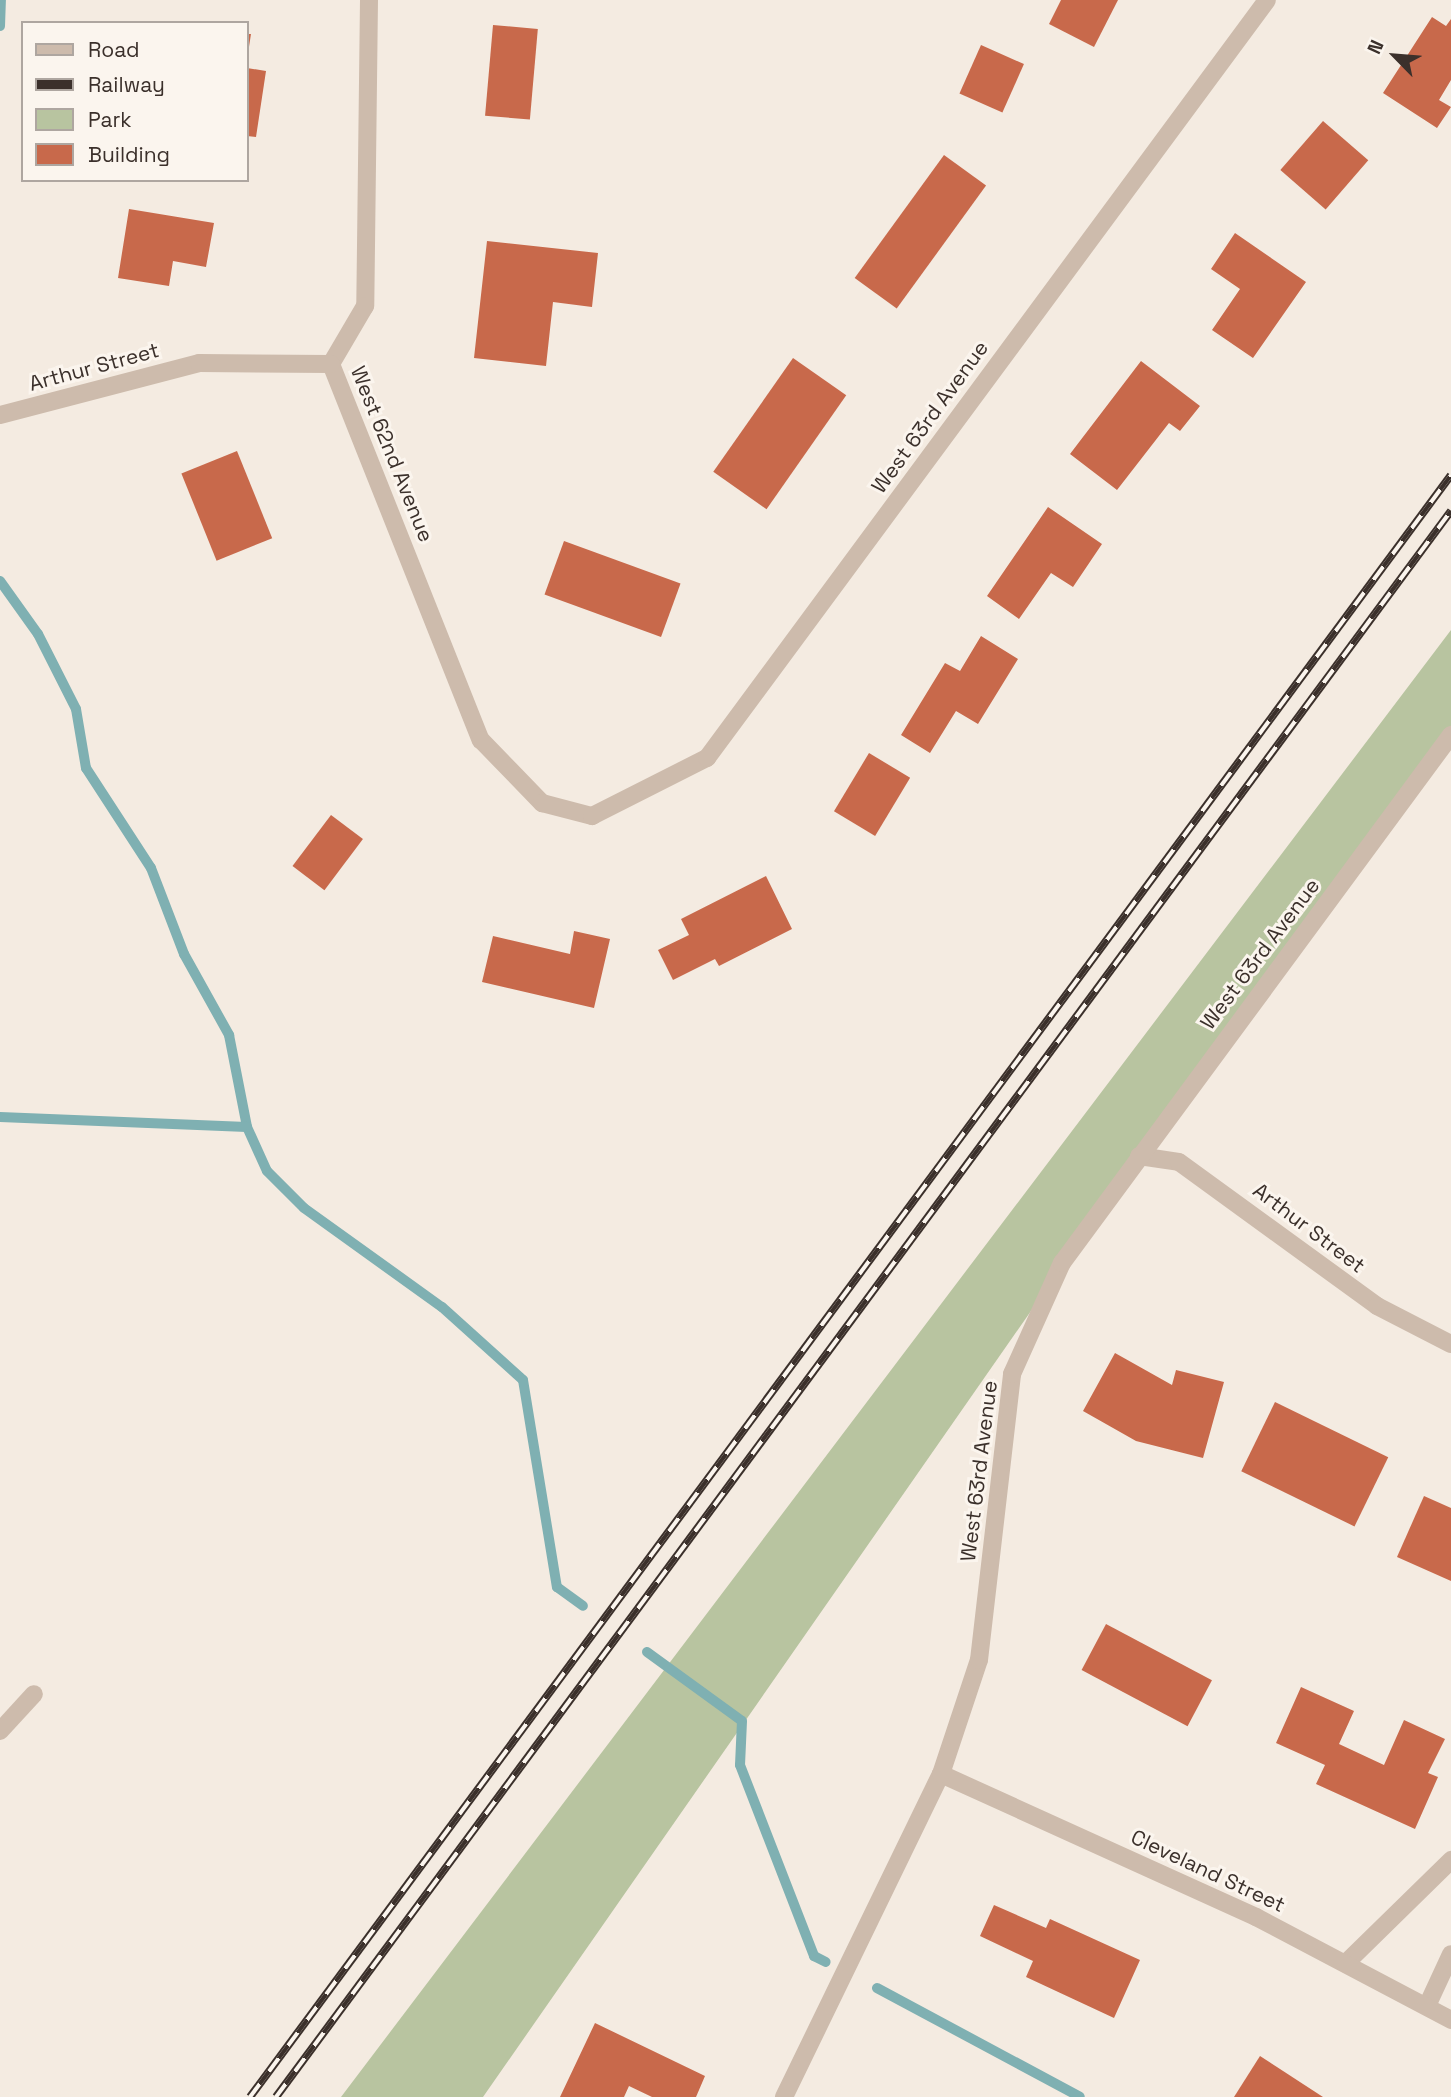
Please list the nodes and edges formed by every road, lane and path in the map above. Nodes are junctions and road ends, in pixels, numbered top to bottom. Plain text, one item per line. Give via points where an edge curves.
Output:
1 (369, 0) edge
2 (1267, 0) edge
3 (331, 363) junction
4 (0, 415) edge
5 (1451, 735) edge
6 (592, 816) joint
7 (1139, 1156) junction
8 (1451, 1344) edge
9 (34, 1694) dead end
10 (0, 1731) edge
11 (941, 1774) junction
12 (1451, 1860) edge
13 (1451, 1954) edge
14 (1348, 1962) junction
15 (1427, 2006) junction
16 (1451, 2020) edge
17 (784, 2097) edge

1 - 3 street, West 62nd Avenue via 365,306
2 - 6 street, West 63rd Avenue via 707,758
3 - 4 street, Arthur Street via 199,363
3 - 6 street, West 62nd Avenue via 481,740 542,803
5 - 7 street, West 63rd Avenue
7 - 8 street, Arthur Street via 1179,1162 1377,1306
7 - 11 street, West 63rd Avenue via 1062,1263 1012,1374 979,1660
9 - 10 street
11 - 14 street, Cleveland Street
11 - 17 street, West 63rd Avenue
12 - 14 street
13 - 15 street
14 - 15 street, Cleveland Street
15 - 16 street, Cleveland Street

